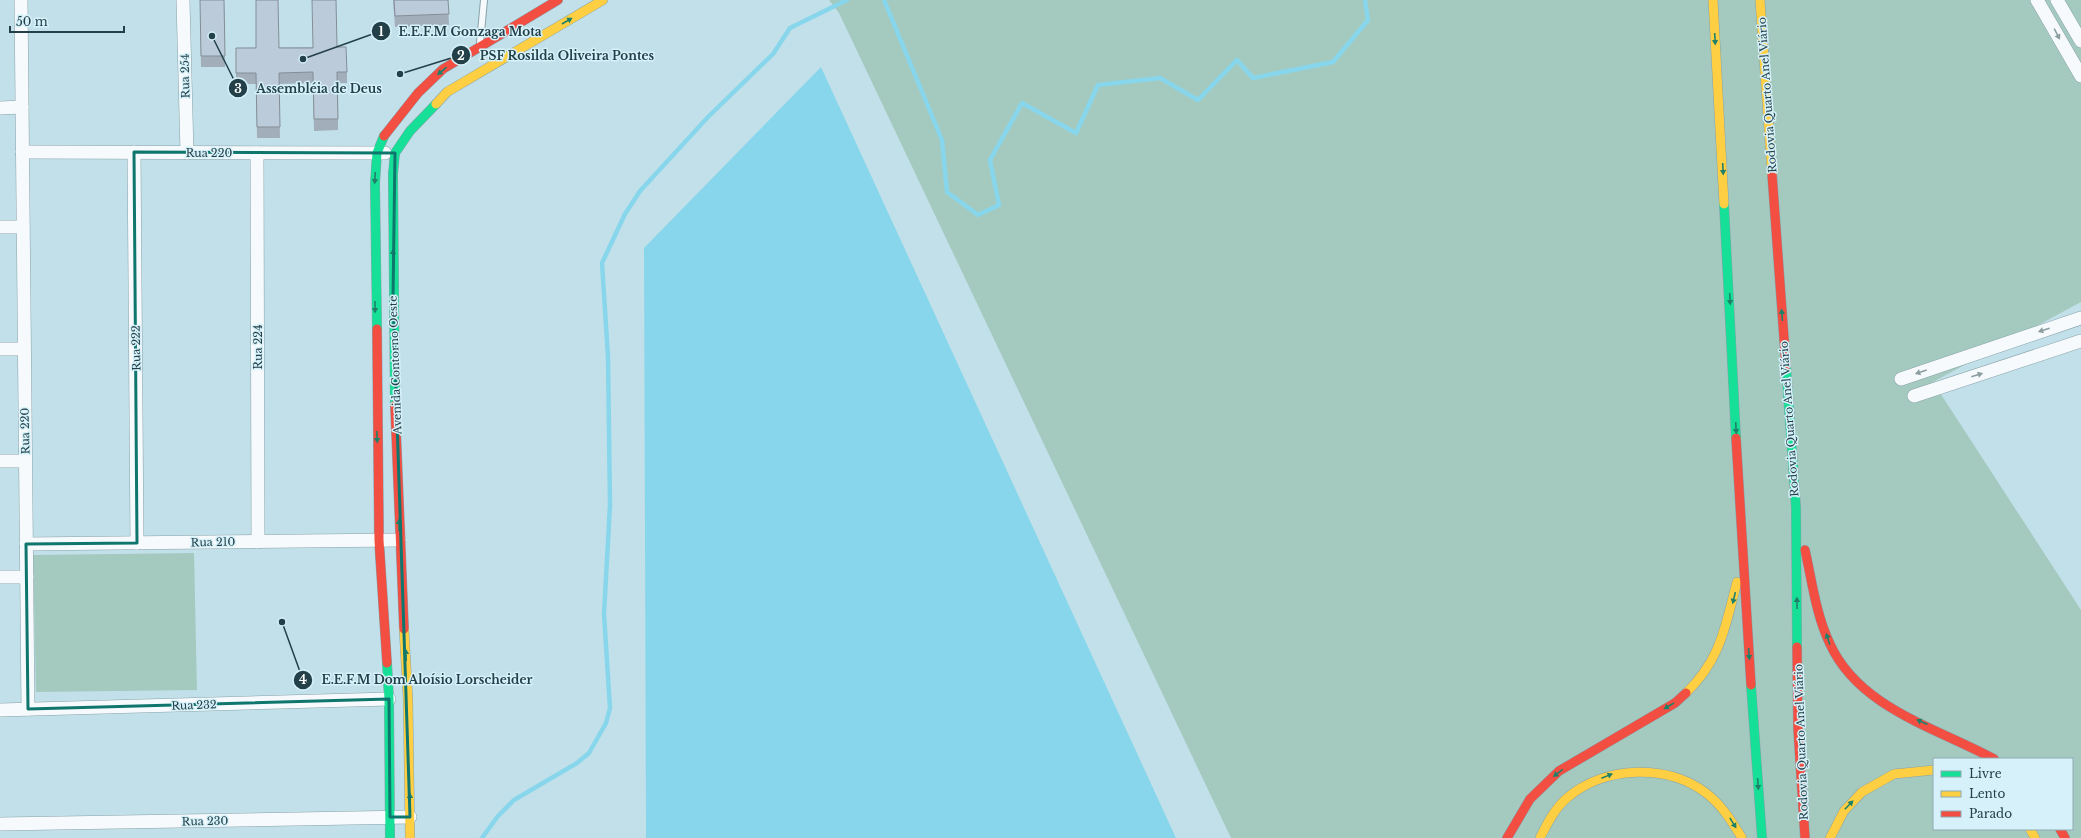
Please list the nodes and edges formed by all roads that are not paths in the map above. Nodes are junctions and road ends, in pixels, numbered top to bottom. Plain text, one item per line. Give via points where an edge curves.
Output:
1 (21, 0) edge
2 (183, 0) edge
3 (484, 0) edge
4 (558, 0) edge
5 (603, 0) edge
6 (1713, 0) edge
7 (1760, 0) edge
8 (2037, 0) edge
9 (2057, 0) edge
10 (2081, 42) edge
11 (479, 47) junction
12 (2081, 76) edge
13 (0, 108) edge
14 (22, 108) junction
15 (22, 152) junction
16 (134, 152) junction
17 (187, 153) junction
18 (257, 153) junction
19 (377, 153) junction
20 (395, 153) junction
21 (0, 227) edge
22 (23, 227) junction
23 (2081, 318) edge
24 (2081, 341) edge
25 (0, 349) edge
26 (24, 349) junction
27 (1901, 379) dead end
28 (1914, 396) dead end
29 (0, 461) edge
30 (26, 461) junction
31 (1796, 508) junction
32 (380, 540) junction
33 (399, 540) junction
34 (258, 542) junction
35 (137, 543) junction
36 (26, 544) junction
37 (1742, 560) junction
38 (0, 577) edge
39 (26, 577) junction
40 (389, 699) junction
41 (28, 709) junction
42 (0, 710) edge
43 (1992, 758) edge
44 (1933, 770) edge
45 (410, 817) junction
46 (390, 818) junction
47 (0, 824) edge
48 (390, 838) edge
49 (410, 838) edge
50 (1507, 838) edge
51 (1540, 838) edge
52 (1742, 838) edge
53 (1762, 838) edge
54 (1805, 838) edge
55 (1830, 838) edge

1 - 14 street, Rua 220
2 - 17 street, Rua 254
3 - 11 lane
4 - 11 main road, Avenida Contorno Oeste
20 -> 5 main road, Avenida Contorno Oeste via 410,130 446,92
6 -> 37 main road
31 -> 7 main road, Rodovia Quarto Anel Viário
8 -> 12 street
9 - 10 street
11 -> 19 main road, Avenida Contorno Oeste via 443,69 418,93 392,124
13 - 14 street
14 - 15 street, Rua 220
15 - 16 street, Rua 220
15 - 22 street, Rua 220
16 - 17 street, Rua 220
16 - 35 street, Rua 222
17 - 18 street, Rua 220
18 - 19 street, Rua 220
18 - 34 street, Rua 224
19 - 20 street, Rua 220
19 -> 32 main road, Avenida Contorno Oeste via 375,312
33 -> 20 main road, Avenida Contorno Oeste via 393,298
21 - 22 street
22 - 26 street, Rua 220
23 -> 27 street
28 -> 24 street
25 - 26 street
26 - 30 street, Rua 220
29 - 30 street
30 - 36 street, Rua 220
43 -> 31 main road via 1970,744 1886,706 1847,672 1830,645 1817,604
54 -> 31 main road, Rodovia Quarto Anel Viário via 1798,729
32 - 33 street, Rua 210
32 - 34 street, Rua 210
32 - 40 main road, Avenida Contorno Oeste
45 -> 33 main road, Avenida Contorno Oeste via 408,700
34 - 35 street, Rua 210
35 - 36 street, Rua 210
36 - 39 street, Rua 220
37 -> 50 main road via 1721,644 1694,685 1675,703 1559,771 1530,799
37 -> 53 main road
38 - 39 street
39 - 41 street, Rua 220
40 - 41 street, Rua 232
40 - 46 main road, Avenida Contorno Oeste
41 - 42 street, Rua 232
55 -> 44 main road via 1844,811 1862,792 1894,774
45 - 46 street, Rua 230
45 - 49 main road, Avenida Contorno Oeste
46 - 47 street, Rua 230
46 - 48 main road, Avenida Contorno Oeste
51 -> 52 main road via 1551,815 1567,797 1586,785 1615,773 1645,772 1670,776 1699,788 1718,803

